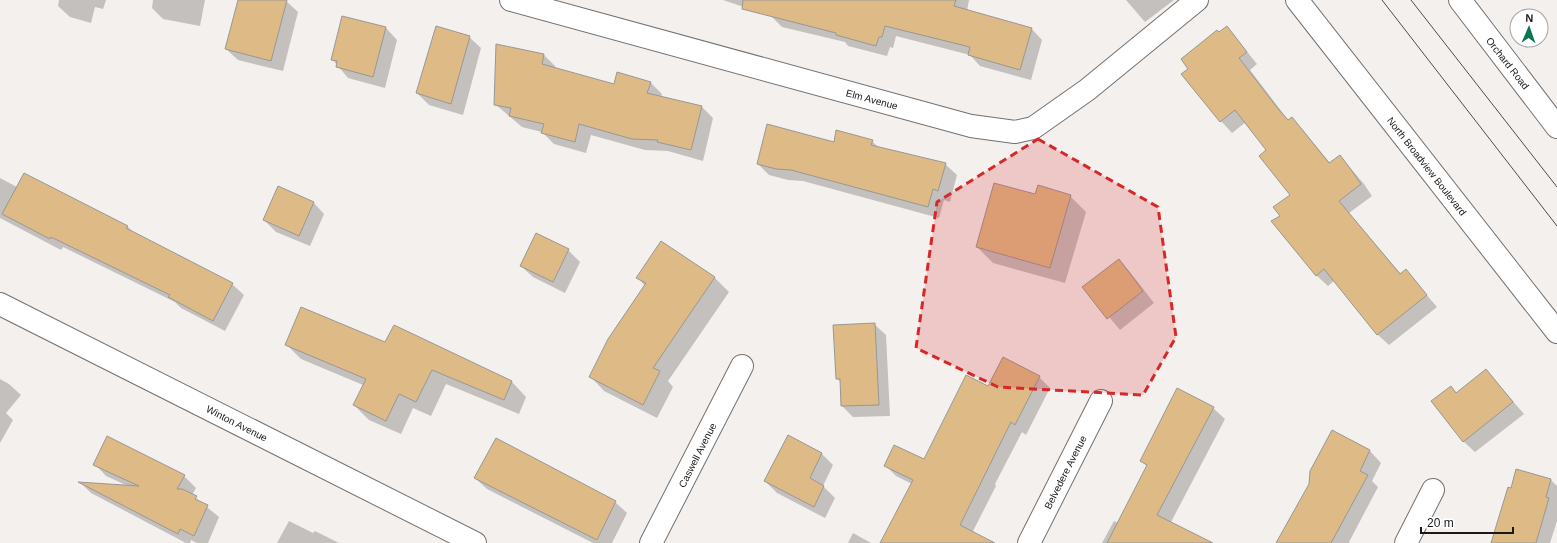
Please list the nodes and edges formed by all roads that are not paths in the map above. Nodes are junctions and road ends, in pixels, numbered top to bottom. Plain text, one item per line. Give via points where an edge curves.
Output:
1 (511, 0) edge
2 (1197, 0) edge
3 (1297, 0) edge
4 (1460, 0) edge
5 (1557, 127) edge
6 (0, 304) edge
7 (1557, 332) edge
8 (742, 366) dead end
9 (1101, 401) dead end
10 (1433, 490) dead end
11 (475, 543) edge
12 (651, 543) edge
13 (1029, 543) edge
14 (1406, 543) edge

1 - 2 street, Elm Avenue via 971,126 1015,132 1033,128 1048,119
3 - 7 street, North Broadview Boulevard
4 - 5 street, Orchard Road
6 - 11 street, Winton Avenue
8 - 12 street, Caswell Avenue
9 - 13 street, Belvedere Avenue
10 - 14 street

